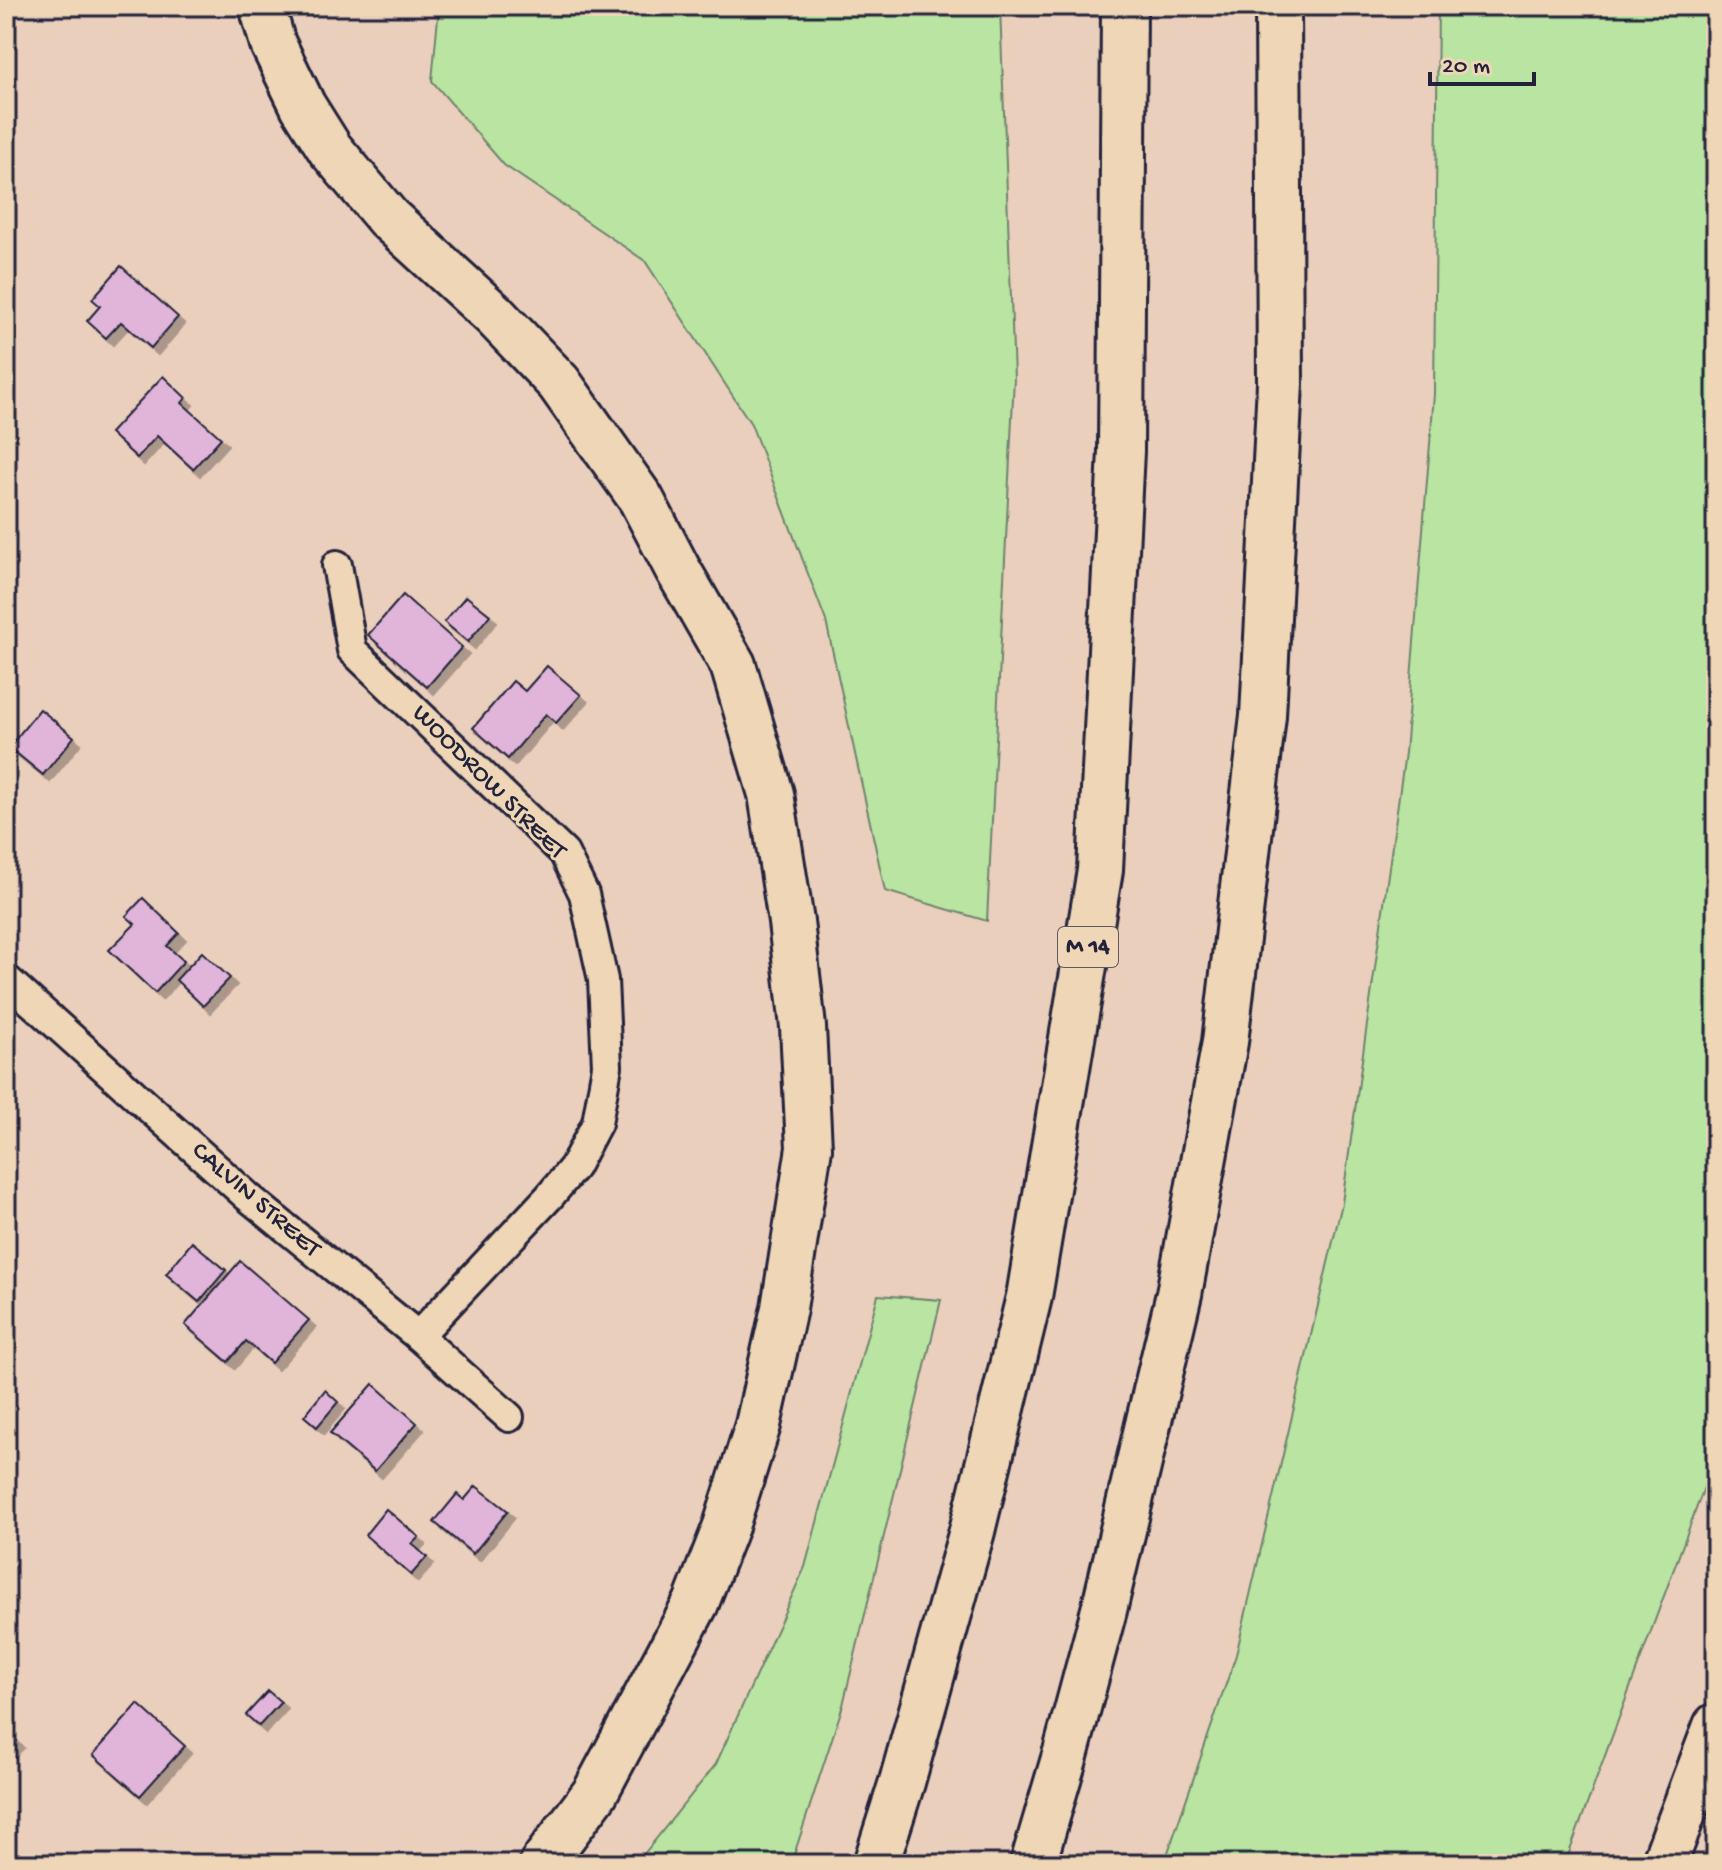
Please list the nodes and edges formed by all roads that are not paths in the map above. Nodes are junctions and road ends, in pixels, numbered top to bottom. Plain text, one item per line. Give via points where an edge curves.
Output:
1 (262, 6) edge
2 (1124, 6) edge
3 (1278, 6) edge
4 (337, 565) dead end
5 (6, 979) edge
6 (418, 1336) junction
7 (509, 1417) dead end
8 (1716, 1726) edge
9 (542, 1864) edge
10 (876, 1864) edge
11 (1033, 1864) edge
12 (1664, 1864) edge

1 - 9 highway via 279,56 330,149 388,218 559,383 641,499 733,665 771,794 791,922 809,1148 784,1308 758,1425 696,1603 595,1793
2 - 10 highway, M 14 via 1121,451 1100,870 1029,1297 972,1531
3 - 11 highway via 1280,383 1263,716 1225,1042 1175,1309 1101,1624
4 - 6 street, WOODROW STREET via 352,650 564,853 584,894 603,980 607,1066 597,1123 574,1167 549,1197
5 - 6 street, CALVIN STREET via 248,1197
6 - 7 street, CALVIN STREET
8 - 12 highway

